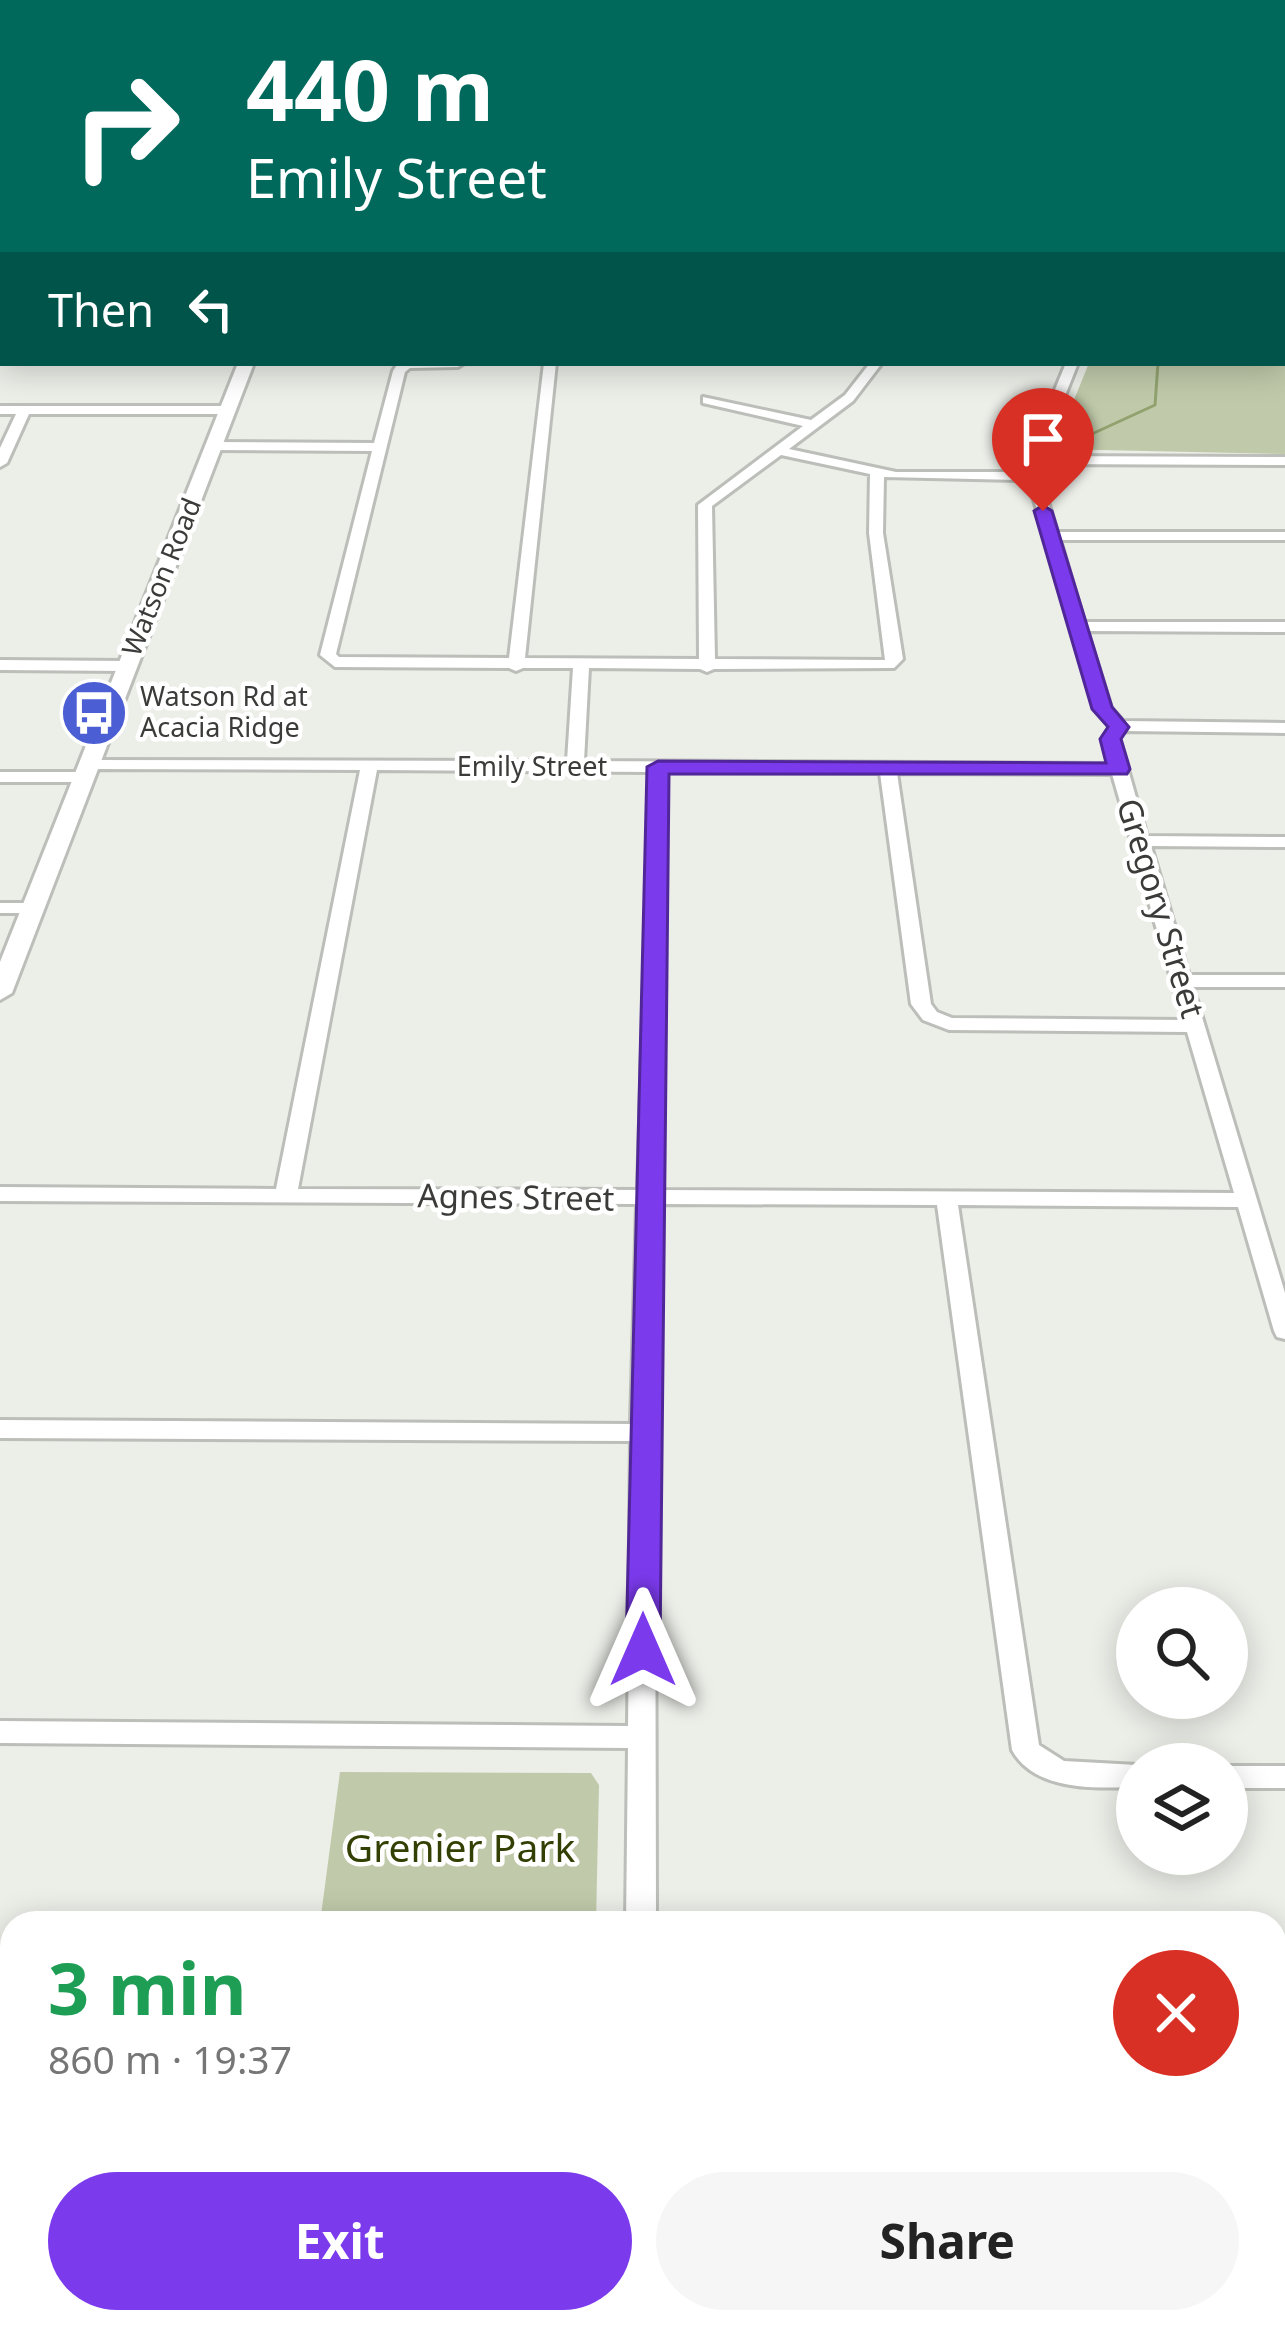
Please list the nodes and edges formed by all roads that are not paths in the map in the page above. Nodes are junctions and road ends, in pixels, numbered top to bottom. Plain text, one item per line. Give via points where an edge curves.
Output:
1 (245, 366) edge
2 (405, 366) edge
3 (550, 366) edge
4 (874, 366) edge
5 (1071, 366) edge
6 (707, 400) dead end
7 (0, 410) edge
8 (24, 410) junction
9 (227, 410) junction
10 (813, 424) junction
11 (214, 446) junction
12 (380, 447) junction
13 (778, 450) junction
14 (1034, 460) junction
15 (1285, 461) edge
16 (0, 463) edge
17 (877, 474) junction
18 (1026, 476) junction
19 (1051, 536) junction
20 (1285, 536) edge
21 (1078, 626) junction
22 (1285, 627) edge
23 (0, 665) edge
24 (127, 666) junction
25 (516, 666) junction
26 (581, 666) junction
27 (707, 667) junction
28 (1118, 727) junction
29 (1285, 728) edge
30 (369, 766) junction
31 (575, 767) junction
32 (658, 767) junction
33 (888, 769) junction
34 (1119, 769) junction
35 (86, 771) junction
36 (0, 777) edge
37 (1142, 841) junction
38 (1285, 842) edge
39 (0, 908) edge
40 (33, 908) junction
41 (1182, 981) junction
42 (1285, 981) edge
43 (0, 993) edge
44 (1196, 1026) junction
45 (0, 1194) edge
46 (286, 1194) junction
47 (649, 1198) junction
48 (947, 1200) junction
49 (1247, 1200) junction
50 (1285, 1331) edge
51 (0, 1430) edge
52 (643, 1433) junction
53 (0, 1732) edge
54 (643, 1737) junction
55 (1116, 1776) edge
56 (1248, 1777) edge
57 (1285, 1778) edge
58 (641, 1911) edge

1 - 9 street, Watson Road
2 - 12 street
3 - 25 street
4 - 10 street
5 - 14 street
6 - 10 street
7 - 8 street
8 - 9 street
8 - 16 street
9 - 11 street, Watson Road
10 - 13 street
11 - 12 street
11 - 24 street, Watson Road
12 - 25 street via 328,655 335,662
13 - 17 street
13 - 27 street via 705,506
14 - 15 street
14 - 18 street
17 - 18 street
17 - 27 street via 876,533 895,659
18 - 19 street, Gregory Street
19 - 20 street
19 - 21 street, Gregory Street
21 - 22 street
21 - 28 street, Gregory Street via 1102,709
23 - 24 street
24 - 35 street, Watson Road
25 - 26 street
26 - 27 street
26 - 31 street
28 - 29 street
28 - 34 street, Gregory Street via 1111,739
30 - 31 street, Emily Street
30 - 35 street, Emily Street
30 - 46 street
31 - 32 street, Emily Street
32 - 33 street, Emily Street
32 - 47 street
33 - 34 street, Emily Street
33 - 44 street via 921,1004 930,1016 949,1024
34 - 37 street, Gregory Street
35 - 36 street, Emily Street
35 - 40 street, Watson Road
37 - 38 street
37 - 41 street, Gregory Street
39 - 40 street
40 - 43 street, Watson Road
41 - 42 street
41 - 44 street, Gregory Street
44 - 49 street, Gregory Street
45 - 46 street, Agnes Street
46 - 47 street, Agnes Street
47 - 48 street, Agnes Street
47 - 52 street
48 - 49 street, Agnes Street
48 - 55 street via 1026,1750 1067,1775
49 - 50 street, Gregory Street
51 - 52 street
52 - 54 street
53 - 54 street
54 - 58 street
56 - 57 street

